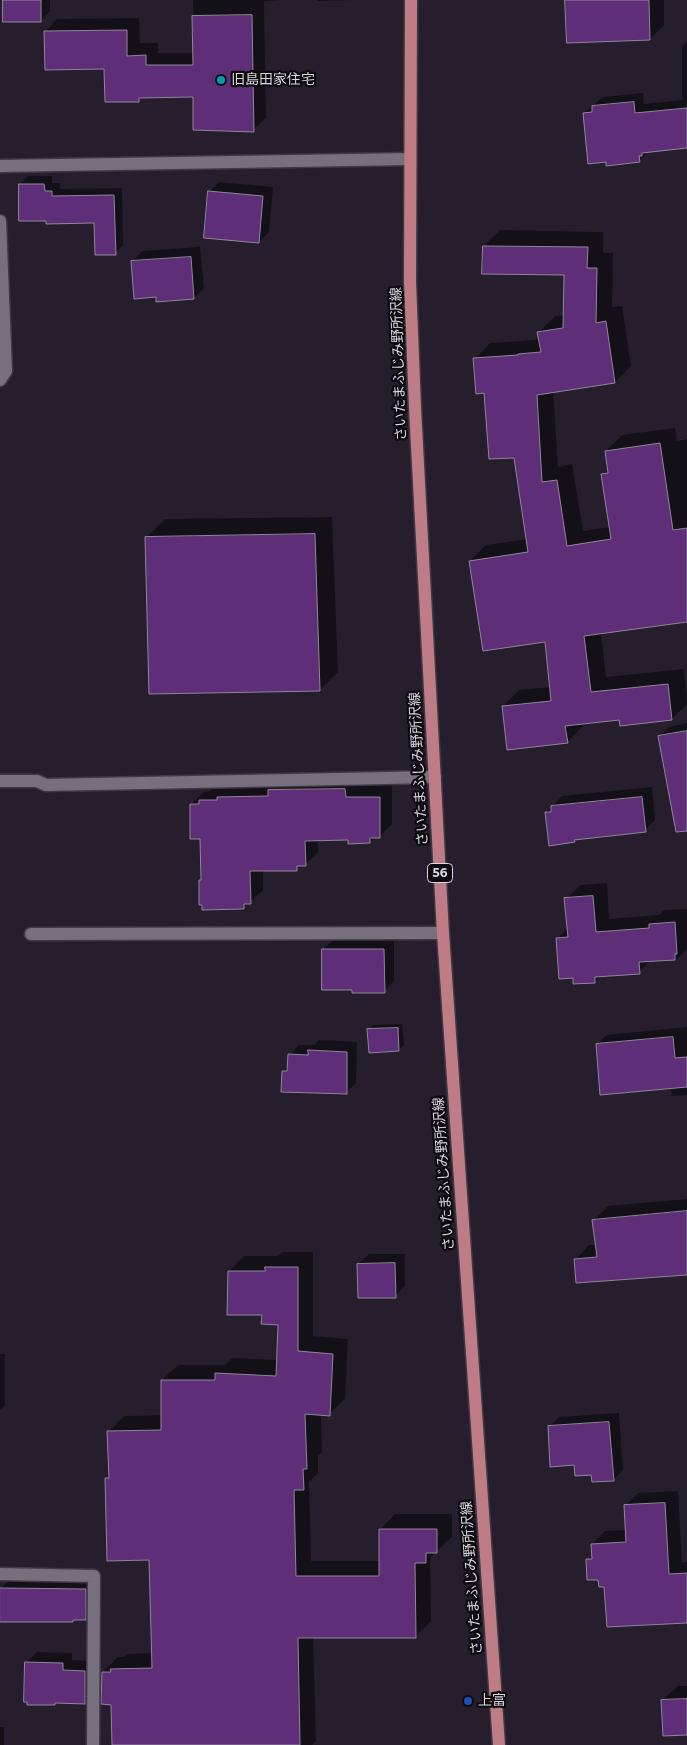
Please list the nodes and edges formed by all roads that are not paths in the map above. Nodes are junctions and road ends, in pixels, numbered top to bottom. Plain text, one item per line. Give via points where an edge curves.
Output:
1 (411, 0) edge
2 (409, 159) junction
3 (0, 166) edge
4 (0, 221) edge
5 (0, 380) edge
6 (435, 777) junction
7 (0, 781) edge
8 (444, 933) junction
9 (31, 934) dead end
10 (0, 1574) edge
11 (93, 1745) edge
12 (499, 1745) edge

1 - 2 main road, さいたまふじみ野所沢線 / 56
2 - 3 street
2 - 6 main road, さいたまふじみ野所沢線 / 56 via 414,388
4 - 5 street via 6,371
6 - 7 street via 46,785 37,781
6 - 8 main road, さいたまふじみ野所沢線 / 56
8 - 9 street
8 - 12 main road, さいたまふじみ野所沢線 / 56
10 - 11 street via 94,1576

